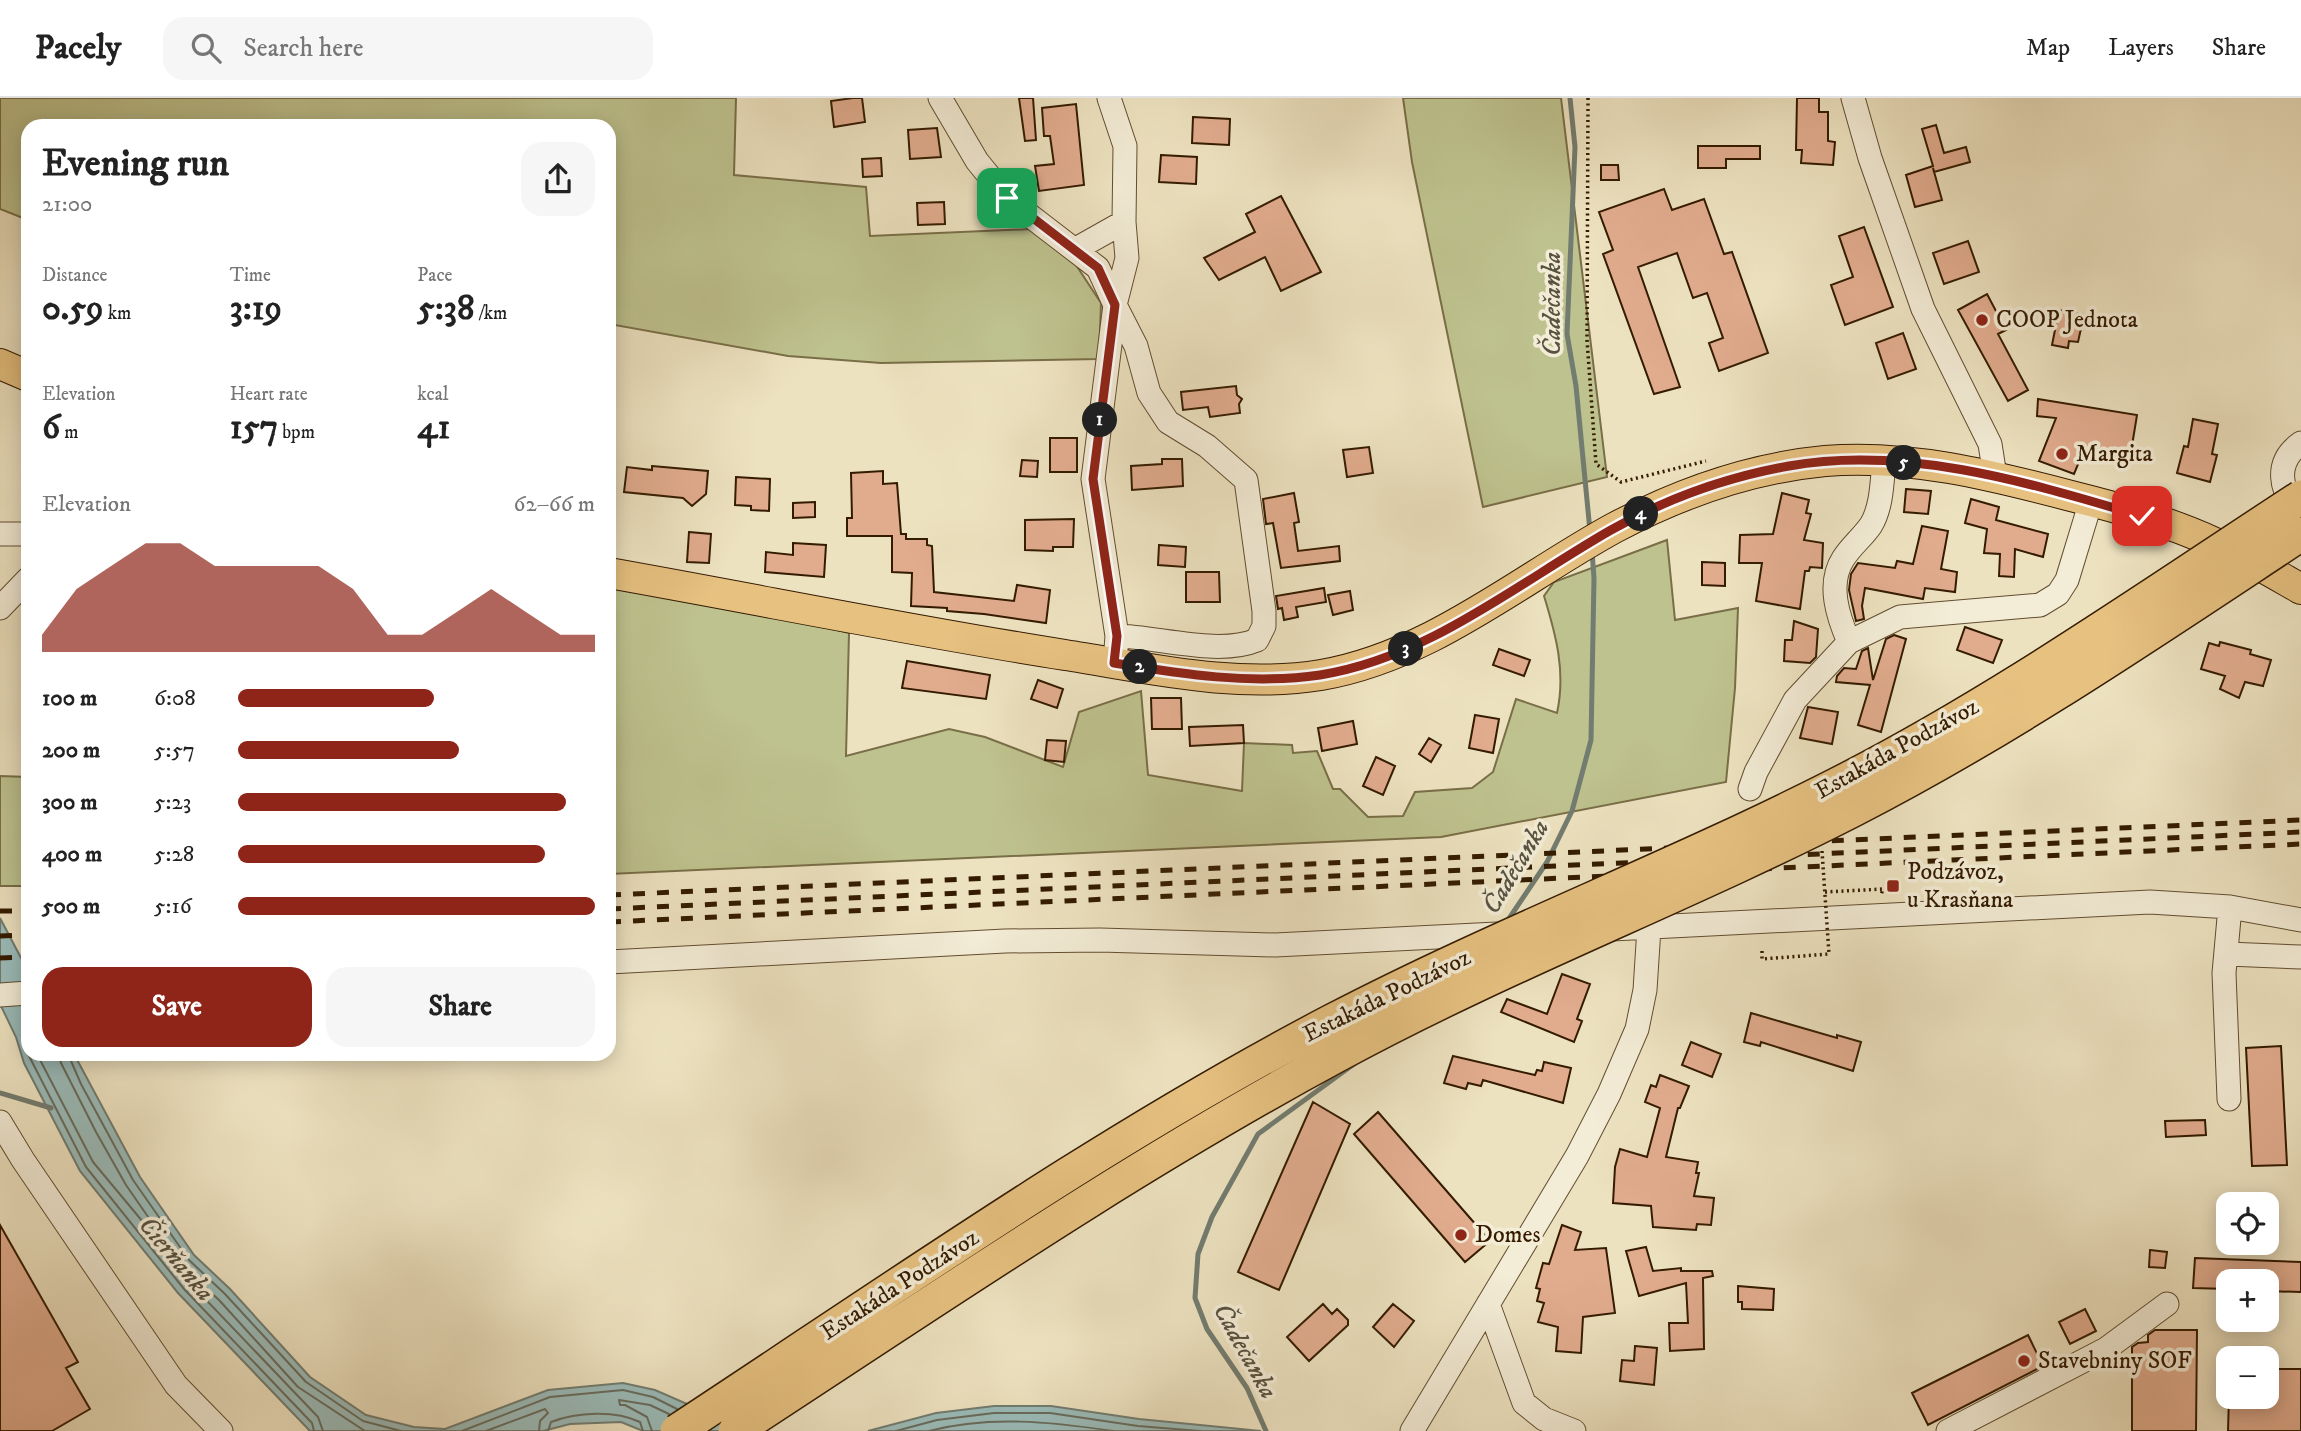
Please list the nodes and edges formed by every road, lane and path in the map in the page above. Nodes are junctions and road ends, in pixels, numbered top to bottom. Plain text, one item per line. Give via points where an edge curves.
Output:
1 (940, 98) edge
2 (1110, 98) edge
3 (1588, 98) edge
4 (1853, 98) edge
5 (1124, 222) junction
6 (1076, 249) junction
7 (1115, 305) junction
8 (0, 364) edge
9 (21, 373) edge
10 (2301, 443) edge
11 (1716, 459) dead end
12 (1884, 461) junction
13 (1994, 476) junction
14 (2301, 497) edge
15 (2091, 501) junction
16 (2301, 512) edge
17 (0, 534) edge
18 (21, 534) edge
19 (2301, 534) edge
20 (616, 574) edge
21 (21, 586) edge
22 (2301, 589) edge
23 (0, 607) edge
24 (1849, 642) junction
25 (1116, 649) junction
26 (1750, 789) dead end
27 (1821, 843) dead end
28 (1825, 892) junction
29 (1881, 897) dead end
30 (2230, 907) junction
31 (2301, 920) edge
32 (1649, 928) junction
33 (1762, 951) dead end
34 (2227, 954) junction
35 (2301, 957) edge
36 (616, 962) edge
37 (21, 994) edge
38 (0, 995) edge
39 (2229, 1099) dead end
40 (0, 1122) edge
41 (1488, 1304) junction
42 (2168, 1304) dead end
43 (221, 1431) edge
44 (677, 1431) edge
45 (735, 1431) edge
46 (1412, 1431) edge
47 (1574, 1431) edge
48 (1948, 1431) edge

1 - 6 street via 977,161 1007,198
2 - 5 street via 1125,146
3 - 11 path via 1587,340 1596,464 1621,482
4 - 13 street via 1923,310 1990,444
5 - 6 street
5 - 7 street via 1127,258
6 - 7 street via 1098,268
7 - 25 street via 1093,479
7 - 25 street via 1136,346 1149,393 1168,422 1207,446 1246,480 1264,611 1264,626 1257,640 1238,646 1148,636
8 - 9 main road
10 - 16 street via 2282,472 2287,496
12 - 13 main road
12 - 24 street via 1872,523 1842,560 1835,581 1838,612
12 - 25 main road via 1827,461 1751,474 1677,498 1613,529 1411,647 1322,675 1222,678
13 - 15 main road
14 - 44 highway, Estakáda Podzávoz, bridge via 2032,673 1836,785 1333,1020 1222,1082 993,1224
15 - 22 main road via 2214,542
15 - 24 street via 2067,580 2058,594 2040,605 1900,617
17 - 18 street
19 - 45 highway, Estakáda Podzávoz, bridge via 2046,702 1929,770 1736,867 1470,989 1235,1111
20 - 25 main road
21 - 23 street
24 - 26 street via 1795,700
27 - 28 path, bridge
28 - 29 path via 1883,888
28 - 33 path, bridge via 1829,954 1762,959
30 - 31 street
30 - 32 street via 2150,902
30 - 34 street
32 - 36 street, bridge via 1275,945 1005,942
32 - 41 street via 1645,990 1625,1060 1577,1156
34 - 35 street
34 - 39 street
37 - 38 street
40 - 43 street via 176,1385
41 - 46 street
41 - 47 street via 1524,1403 1544,1419
42 - 48 street via 2106,1349

